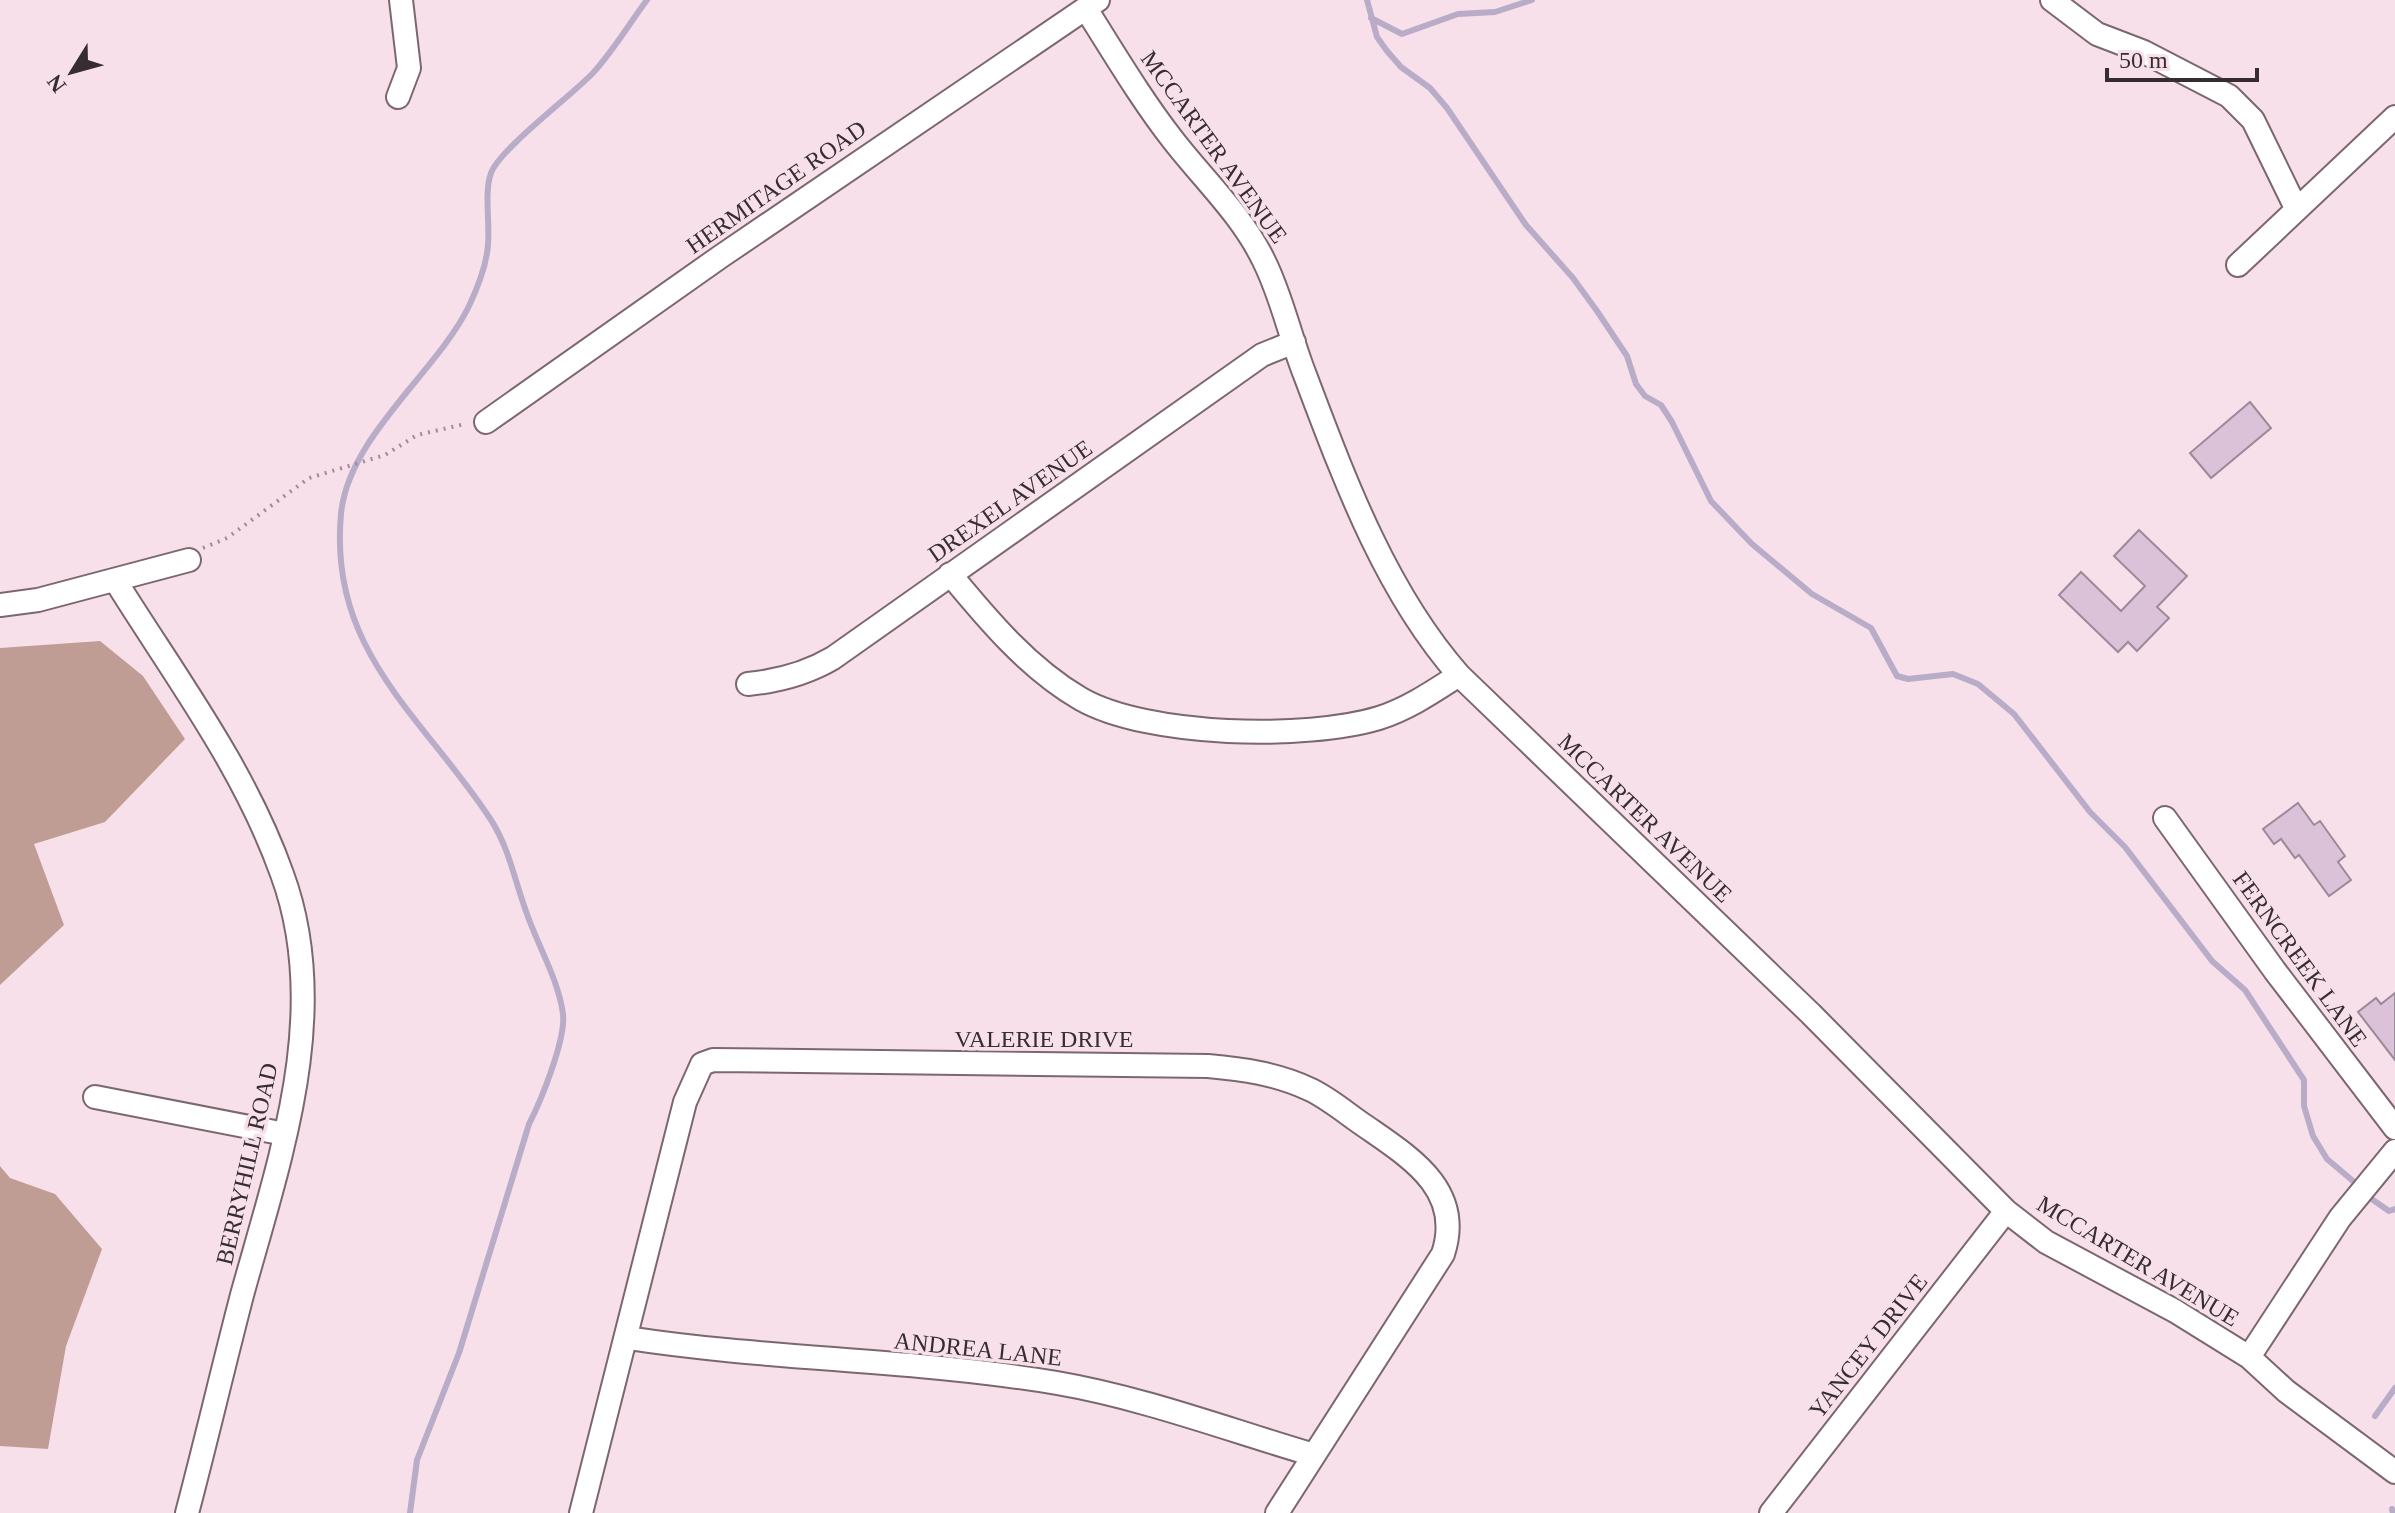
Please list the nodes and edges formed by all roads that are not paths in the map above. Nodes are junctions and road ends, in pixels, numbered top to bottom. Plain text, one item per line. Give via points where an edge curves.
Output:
1 (401, 0) edge
2 (2052, 0) edge
3 (1092, 4) edge
4 (398, 97) dead end
5 (2395, 117) edge
6 (2296, 208) junction
7 (2238, 265) dead end
8 (1294, 342) junction
9 (486, 422) dead end
10 (189, 560) road end
11 (950, 574) junction
12 (115, 580) junction
13 (0, 605) edge
14 (1459, 675) junction
15 (748, 684) dead end
16 (2165, 818) dead end
17 (95, 1097) dead end
18 (2395, 1128) edge
19 (285, 1134) junction
20 (2395, 1151) edge
21 (2006, 1211) junction
22 (628, 1338) junction
23 (2249, 1357) junction
24 (1314, 1455) junction
25 (2395, 1472) edge
26 (187, 1513) edge
27 (581, 1513) edge
28 (1277, 1513) edge
29 (1771, 1513) edge

1 - 4 street via 409,68
2 - 6 street via 2097,34 2229,96 2253,120
3 - 8 street, MCCARTER AVENUE via 1172,139 1249,233 1276,287
3 - 9 street, HERMITAGE ROAD
5 - 6 street
6 - 7 street
8 - 11 street, DREXEL AVENUE via 1262,355
8 - 14 street, MCCARTER AVENUE via 1395,584 1432,644
10 - 12 street
11 - 14 street via 993,624 1062,687 1113,713 1150,722 1225,730 1353,724 1405,708
11 - 15 street, DREXEL AVENUE via 816,668
12 - 13 street
12 - 19 street, BERRYHILL ROAD via 209,726 283,876 303,983 302,1035
14 - 21 street, MCCARTER AVENUE via 1767,971
16 - 18 street, FERNCREEK LANE
17 - 19 street
19 - 26 street, BERRYHILL ROAD
20 - 23 street via 2340,1218
21 - 23 street, MCCARTER AVENUE via 2046,1242
21 - 29 street, YANCEY DRIVE
22 - 24 street, ANDREA LANE via 1057,1383
22 - 24 street, VALERIE DRIVE via 685,1102 702,1064 713,1060 1248,1070 1309,1089 1402,1152 1438,1187 1449,1218 1437,1266
22 - 27 street, VALERIE DRIVE
23 - 25 street, MCCARTER AVENUE
24 - 28 street, VALERIE DRIVE

